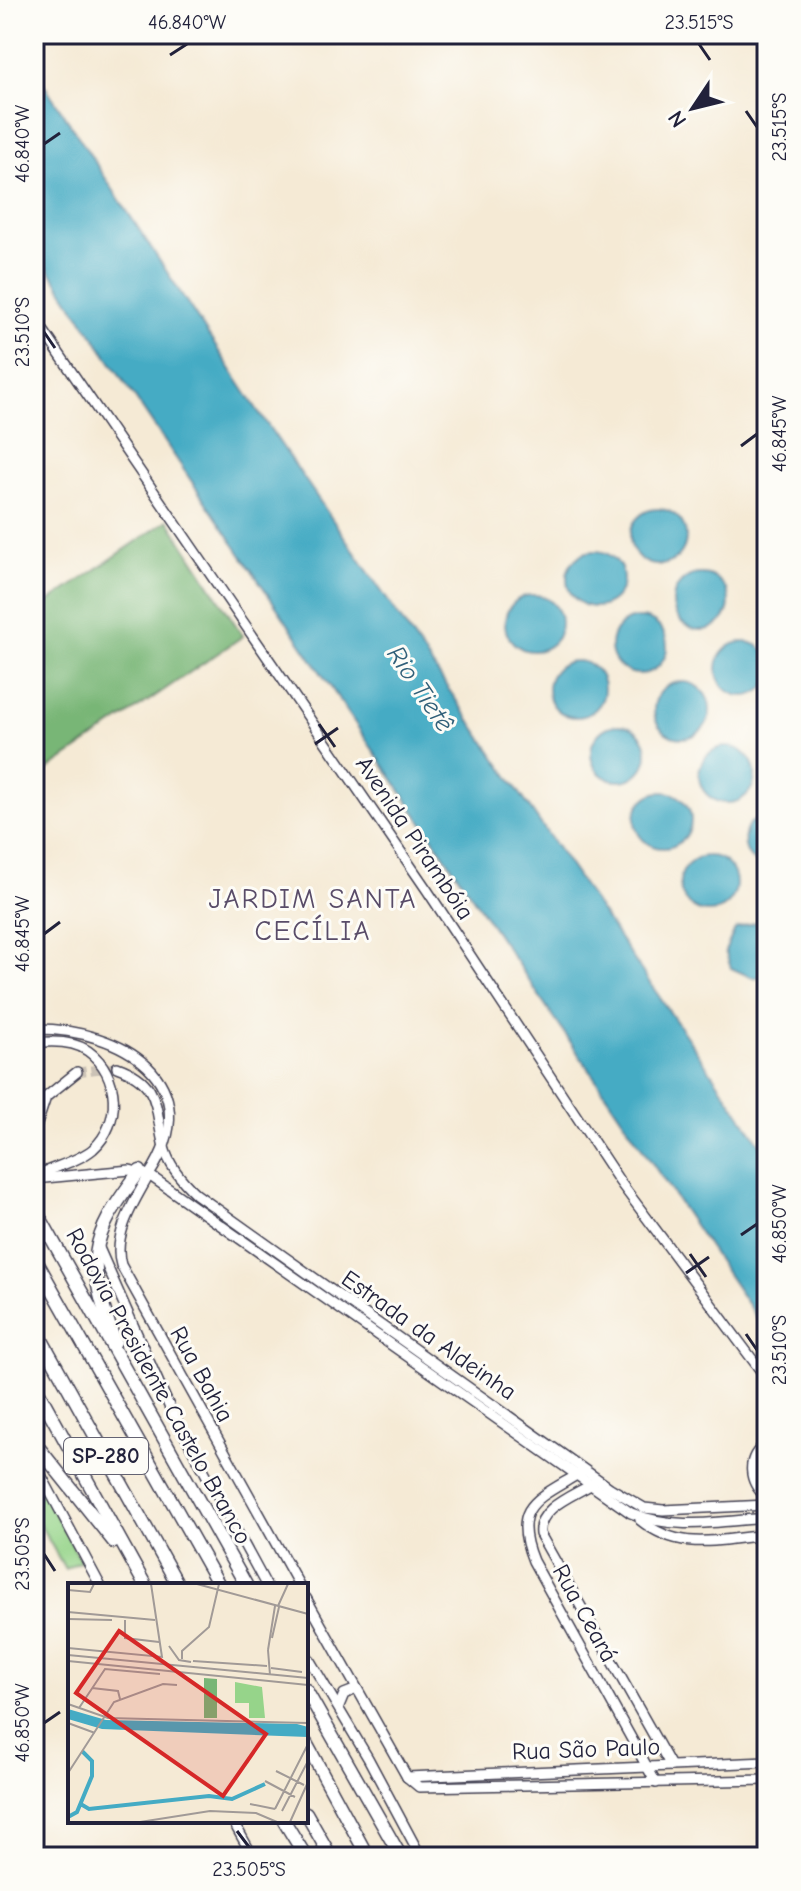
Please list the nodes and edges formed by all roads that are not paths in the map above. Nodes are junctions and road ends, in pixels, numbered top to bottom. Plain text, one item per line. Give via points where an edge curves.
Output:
1 (34, 317) edge
2 (34, 1029) edge
3 (34, 1043) edge
4 (117, 1067) tunnel mouth
5 (77, 1072) tunnel mouth
6 (34, 1133) edge
7 (165, 1147) junction
8 (145, 1173) junction
9 (34, 1178) edge
10 (183, 1181) junction
11 (169, 1188) junction
12 (34, 1207) edge
13 (98, 1240) junction
14 (34, 1257) edge
15 (34, 1326) edge
16 (127, 1375) junction
17 (767, 1379) edge
18 (34, 1384) edge
19 (34, 1442) edge
20 (767, 1443) edge
21 (34, 1462) edge
22 (581, 1473) junction
23 (594, 1482) junction
24 (767, 1498) edge
25 (767, 1505) edge
26 (631, 1513) junction
27 (767, 1518) edge
28 (767, 1535) edge
29 (130, 1560) junction
30 (99, 1583) edge
31 (144, 1583) edge
32 (177, 1583) edge
33 (218, 1583) edge
34 (245, 1583) edge
35 (265, 1583) edge
36 (298, 1583) edge
37 (308, 1602) edge
38 (593, 1631) junction
39 (577, 1639) junction
40 (308, 1657) edge
41 (357, 1689) junction
42 (308, 1694) edge
43 (339, 1706) junction
44 (308, 1747) edge
45 (767, 1762) edge
46 (671, 1766) junction
47 (647, 1767) junction
48 (603, 1768) junction
49 (424, 1774) junction
50 (407, 1777) junction
51 (767, 1780) edge
52 (656, 1783) junction
53 (605, 1784) junction
54 (425, 1788) junction
55 (308, 1817) edge
56 (234, 1823) edge
57 (285, 1823) edge
58 (253, 1857) edge
59 (306, 1857) edge
60 (331, 1857) edge
61 (368, 1857) edge
62 (401, 1857) edge
63 (421, 1857) edge

1 - 17 main road, Avenida Pirambóia via 427,890 626,1191
2 - 7 main road via 84,1033 143,1061 167,1094 172,1114
3 - 9 main road via 86,1049 109,1077 114,1109 95,1148
4 - 7 main road, Estrada da Aldeinha via 139,1077 154,1097
5 - 6 main road via 46,1097
7 - 8 main road, Rua Bahia
7 - 10 main road, Estrada da Aldeinha
8 - 9 main road
8 - 11 main road, Estrada da Aldeinha
8 - 13 highway
8 - 36 main road, Rua Bahia via 118,1245 121,1265
10 - 11 main road
10 - 22 main road, Estrada da Aldeinha
11 - 22 main road, Estrada da Aldeinha
12 - 16 highway, Rodovia Presidente Castelo Branco
13 - 16 highway via 93,1258 97,1289
13 - 35 main road via 169,1406
14 - 33 highway, Rodovia Presidente Castelo Branco / SP-280
15 - 32 highway, SP-280
16 - 34 highway, Rodovia Presidente Castelo Branco
18 - 29 highway
19 - 29 highway
20 - 24 main road via 757,1451 751,1469 756,1488
21 - 30 main road
22 - 23 main road, Estrada da Aldeinha
22 - 39 main road, Rua Ceará via 536,1500 523,1528 533,1561
23 - 25 main road, Estrada da Aldeinha via 644,1508
23 - 26 main road, Estrada da Aldeinha
23 - 38 main road, Rua Ceará via 546,1513 539,1524 547,1549
26 - 27 main road, Estrada da Aldeinha via 654,1522
26 - 28 main road via 679,1541
29 - 31 highway
37 - 41 main road
38 - 39 main road
38 - 46 main road, Rua Ceará
39 - 47 main road, Rua Ceará
40 - 43 main road
41 - 43 main road via 344,1694
41 - 50 main road
42 - 62 highway
43 - 63 main road
44 - 61 highway
45 - 46 main road, Rua São Paulo
46 - 47 main road, Rua São Paulo
47 - 48 main road, Rua São Paulo
47 - 52 main road, Rua Ceará
48 - 49 main road, Rua São Paulo
48 - 53 main road
49 - 50 main road, Rua São Paulo
49 - 54 main road
50 - 54 main road
51 - 52 main road, Rua São Paulo
52 - 53 main road, Rua São Paulo
53 - 54 main road, Rua São Paulo
55 - 60 highway
56 - 58 main road
57 - 59 highway

